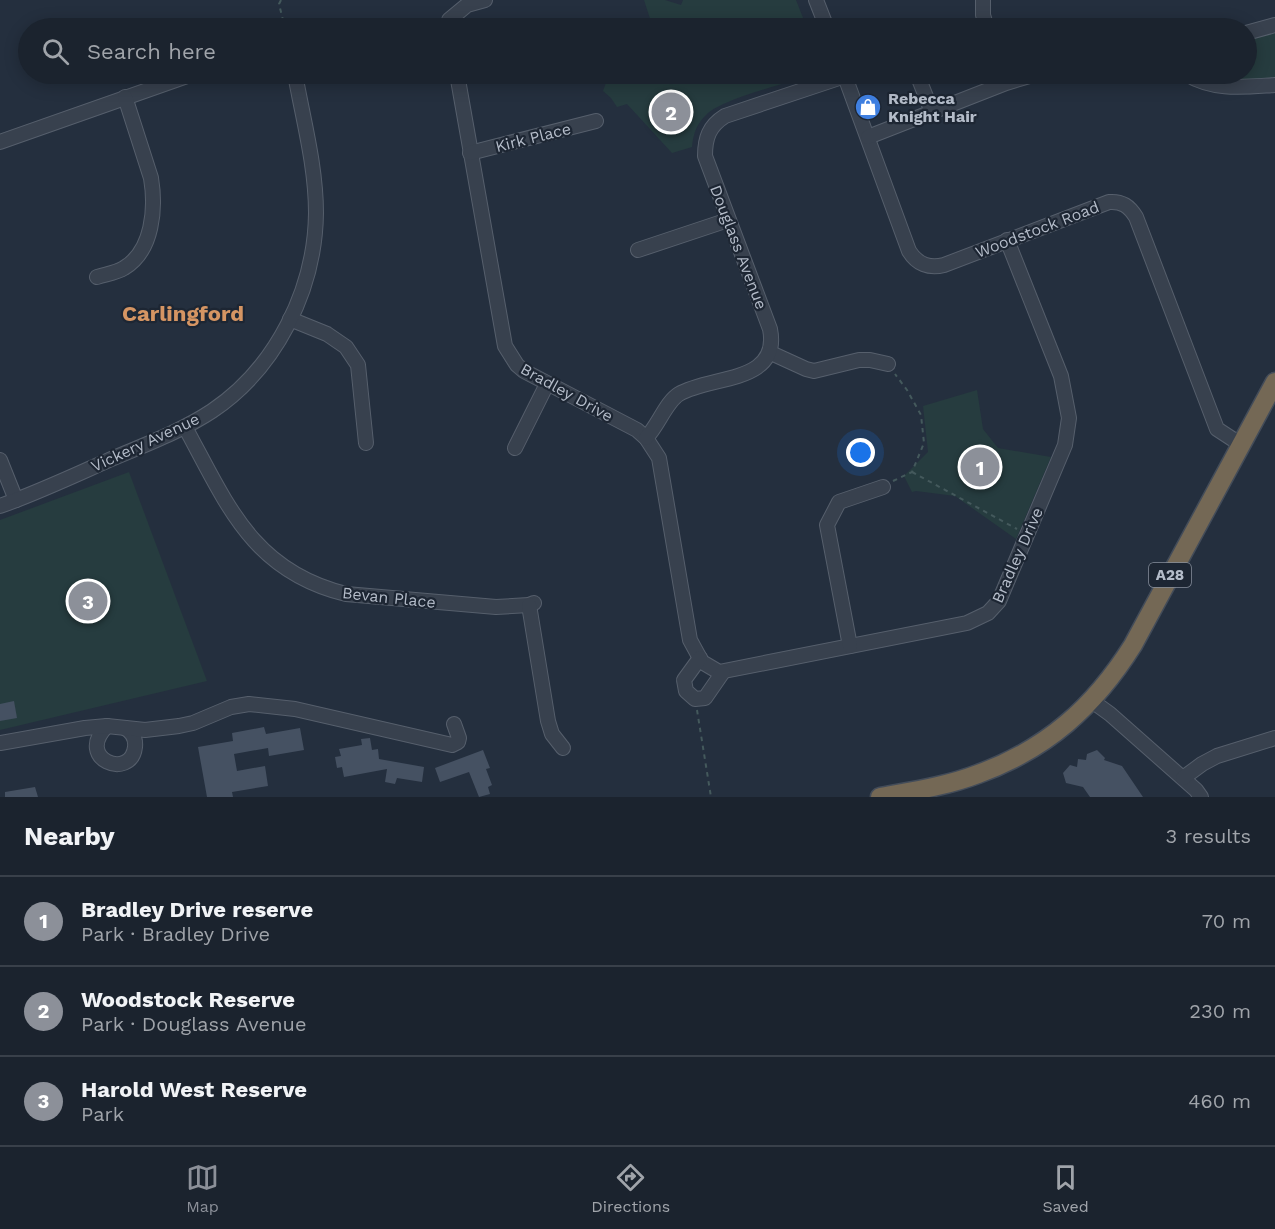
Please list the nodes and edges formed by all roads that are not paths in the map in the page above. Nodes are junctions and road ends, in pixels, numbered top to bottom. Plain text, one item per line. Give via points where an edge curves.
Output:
1 (485, 0) edge
2 (816, 0) edge
3 (983, 0) edge
4 (464, 3) edge
5 (451, 18) edge
6 (823, 18) edge
7 (984, 18) edge
8 (1275, 25) edge
9 (1257, 30) edge
10 (163, 84) edge
11 (297, 84) edge
12 (459, 84) edge
13 (819, 84) edge
14 (848, 84) edge
15 (921, 84) edge
16 (991, 84) edge
17 (1207, 84) edge
18 (1275, 85) edge
19 (125, 97) junction
20 (932, 112) junction
21 (596, 121) dead end
22 (868, 137) junction
23 (0, 142) edge
24 (470, 153) junction
25 (728, 220) junction
26 (1008, 240) junction
27 (638, 250) dead end
28 (97, 277) dead end
29 (290, 320) junction
30 (771, 353) junction
31 (888, 364) road end
32 (1275, 382) edge
33 (547, 384) junction
34 (185, 427) junction
35 (646, 438) junction
36 (366, 443) dead end
37 (1240, 444) junction
38 (515, 448) dead end
39 (0, 460) edge
40 (884, 487) road end
41 (16, 500) junction
42 (0, 506) edge
43 (850, 646) junction
44 (700, 658) junction
45 (723, 672) junction
46 (1092, 701) junction
47 (454, 724) dead end
48 (106, 726) junction
49 (125, 728) junction
50 (1275, 738) edge
51 (0, 743) edge
52 (563, 748) dead end
53 (1183, 778) junction
54 (880, 797) edge
55 (1202, 797) edge

1 - 4 street
2 - 6 street
3 - 7 street
4 - 5 street
8 - 9 street
10 - 19 street
11 - 29 street, Vickery Avenue via 316,214 310,264
12 - 24 street, Bradley Drive
13 - 25 street, Douglass Avenue via 725,116 712,126 705,156
14 - 22 street, Woodstock Road
15 - 20 street
16 - 20 street
17 - 18 street
19 - 23 street
19 - 28 street via 151,178 151,223 134,260 121,270
20 - 22 street
21 - 24 street, Kirk Place
22 - 26 street, Woodstock Road via 909,250 917,260 939,266
24 - 33 street, Bradley Drive via 505,346 517,365
25 - 27 street
25 - 30 street, Douglass Avenue via 770,329
26 - 37 street, Woodstock Road via 1109,202 1130,208 1216,429
26 - 43 street, Bradley Drive via 1061,376 1069,418 1065,445 999,601 982,617
29 - 34 street, Vickery Avenue via 272,350 233,395
29 - 36 street via 327,334 346,347 358,365
30 - 31 street via 814,371 859,360
30 - 35 street via 751,371 677,395
32 - 37 highway, A28
33 - 35 street, Bradley Drive
33 - 38 street
34 - 41 street, Vickery Avenue
34 - 52 street, Bevan Place via 235,519 249,537 279,564 309,582 346,594 496,607 532,604 548,721
35 - 44 street, Bradley Drive via 659,459 690,640
37 - 46 highway, A28 via 1133,645
39 - 41 street
40 - 43 street via 838,502 826,525
41 - 42 street, Vickery Avenue
43 - 45 street, Bradley Drive
44 - 45 street
44 - 45 street via 684,681 686,691 695,699 705,698
46 - 53 street
46 - 54 highway, A28 via 1043,742 1007,762 977,775
47 - 49 street via 459,738 452,745 295,709 249,704 179,726
48 - 49 street
48 - 49 street via 98,738 97,750 105,761 117,764 128,760 135,749 134,736
48 - 51 street
50 - 53 street via 1217,756
53 - 55 street

